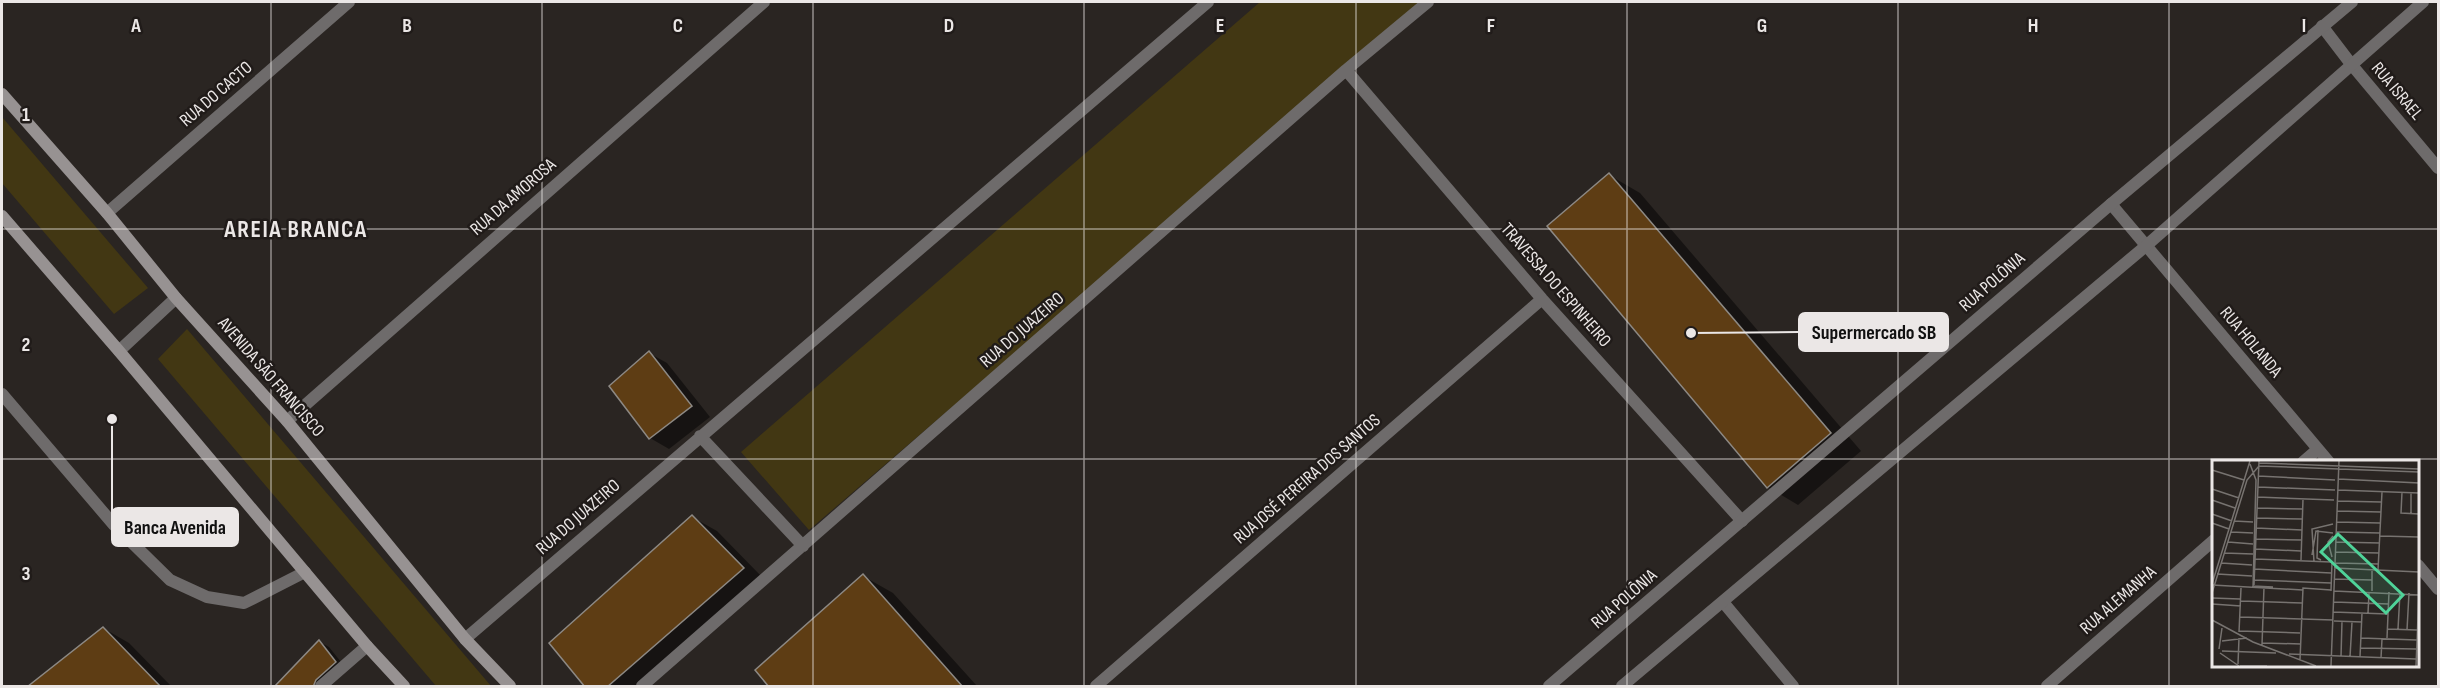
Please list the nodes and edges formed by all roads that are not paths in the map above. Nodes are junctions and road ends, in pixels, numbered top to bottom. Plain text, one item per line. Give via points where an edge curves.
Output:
1 (349, 2) edge
2 (764, 2) edge
3 (1208, 2) edge
4 (1428, 2) edge
5 (2352, 2) edge
6 (2423, 2) edge
7 (2322, 26) junction
8 (2351, 64) junction
9 (1346, 70) junction
10 (2, 94) edge
11 (2439, 168) edge
12 (2111, 204) junction
13 (107, 213) junction
14 (2, 216) edge
15 (2147, 245) junction
16 (176, 298) junction
17 (1542, 299) junction
18 (119, 351) junction
19 (2, 394) edge
20 (287, 420) junction
21 (700, 435) junction
22 (2318, 449) junction
23 (2305, 460) edge
24 (2327, 460) edge
25 (1742, 521) junction
26 (2212, 542) edge
27 (803, 546) junction
28 (2419, 566) edge
29 (305, 572) junction
30 (2439, 589) edge
31 (1723, 602) junction
32 (465, 639) junction
33 (367, 646) junction
34 (321, 687) edge
35 (404, 687) edge
36 (510, 687) edge
37 (642, 687) edge
38 (1096, 687) edge
39 (1550, 687) edge
40 (1622, 687) edge
41 (1793, 687) edge
42 (2047, 687) edge

1 - 13 street, RUA DO CACTO
2 - 20 street, RUA DA AMOROSA
3 - 21 street, RUA DO JUAZEIRO
4 - 9 street, RUA DO JUAZEIRO
5 - 7 street, RUA POLÔNIA
6 - 8 street
7 - 8 street, RUA ISRAEL
7 - 12 street, RUA POLÔNIA
8 - 11 street, RUA ISRAEL
8 - 15 street
9 - 17 street, TRAVESSA DO ESPINHEIRO
9 - 27 street, RUA DO JUAZEIRO
10 - 13 main road, AVENIDA SÃO FRANCISCO
12 - 15 street, RUA HOLANDA
12 - 25 street, RUA POLÔNIA
13 - 16 main road, AVENIDA SÃO FRANCISCO
14 - 18 main road
15 - 22 street, RUA HOLANDA
15 - 31 street
16 - 18 street
16 - 20 main road, AVENIDA SÃO FRANCISCO
17 - 25 street, TRAVESSA DO ESPINHEIRO
17 - 38 street, RUA JOSÉ PEREIRA DOS SANTOS
18 - 29 main road
19 - 29 street via 114,525 170,580 207,597 244,603
20 - 32 main road, AVENIDA SÃO FRANCISCO
21 - 27 street
21 - 32 street, RUA DO JUAZEIRO
22 - 23 street
22 - 24 street, RUA HOLANDA
25 - 39 street, RUA POLÔNIA
26 - 42 street, RUA ALEMANHA
27 - 37 street, RUA DO JUAZEIRO
28 - 30 street
29 - 33 main road
31 - 40 street
31 - 41 street
32 - 36 main road, AVENIDA SÃO FRANCISCO
33 - 34 street
33 - 35 main road

